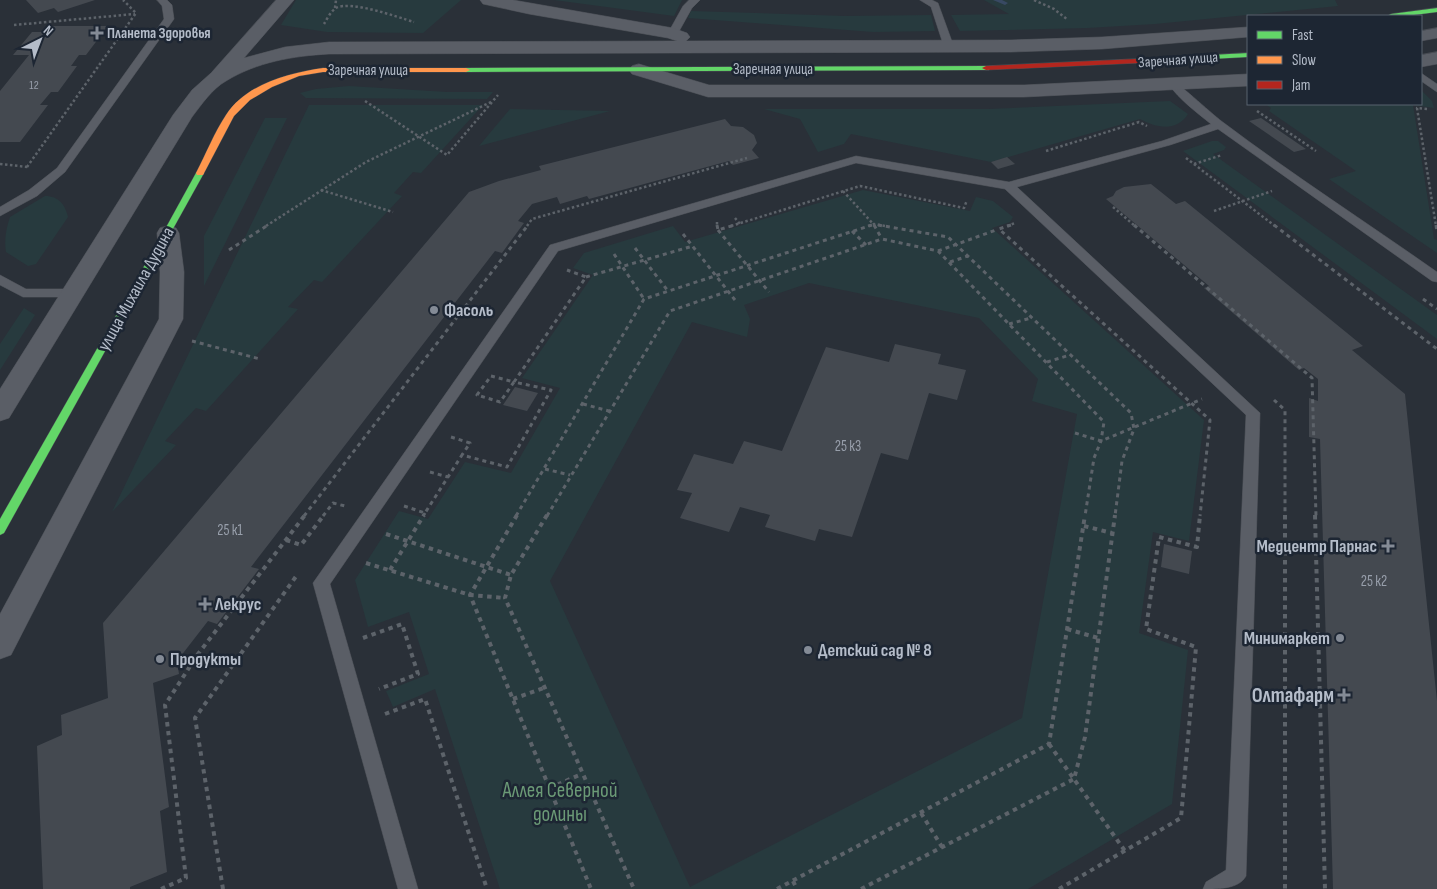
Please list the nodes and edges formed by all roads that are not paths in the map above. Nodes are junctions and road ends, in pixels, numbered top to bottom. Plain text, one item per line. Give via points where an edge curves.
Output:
1 (162, 0) edge
2 (285, 0) edge
3 (489, 0) edge
4 (695, 0) edge
5 (925, 0) edge
6 (272, 8) edge
7 (1437, 10) edge
8 (1399, 15) edge
9 (1247, 32) edge
10 (673, 33) junction
11 (1437, 33) edge
12 (1422, 36) edge
13 (950, 47) junction
14 (708, 48) junction
15 (1247, 55) edge
16 (1437, 58) edge
17 (1422, 61) edge
18 (639, 70) junction
19 (297, 74) joint
20 (218, 77) junction
21 (1422, 77) edge
22 (1247, 80) edge
23 (1174, 85) junction
24 (1437, 89) edge
25 (1219, 125) junction
26 (1009, 186) junction
27 (0, 212) edge
28 (168, 233) junction
29 (1437, 278) edge
30 (0, 279) edge
31 (72, 293) junction
32 (0, 411) edge
33 (0, 530) edge
34 (0, 645) edge
35 (408, 889) edge
36 (1213, 889) edge

1 - 27 lane via 170,18 61,170 33,193
2 - 6 street
3 - 10 street, Заречная улица
4 - 10 lane
5 - 13 lane via 935,5
6 - 20 street
7 - 8 street
9 - 13 street, Заречная улица via 1102,43
10 - 14 street, Заречная улица
11 - 12 street
13 - 14 street, Заречная улица
14 - 20 street, Заречная улица via 329,48 268,56
15 - 18 street, Заречная улица via 1019,68
16 - 17 street
18 - 19 street, Заречная улица via 323,70
18 - 23 street via 708,91 944,92
19 - 28 street, улица Михаила Дудина via 247,98 230,115
20 - 31 street via 183,115
21 - 24 lane
22 - 23 street
23 - 25 lane
25 - 26 lane via 1166,143
25 - 29 lane
26 - 35 lane via 856,159 554,248 321,584
26 - 36 lane via 1253,413 1236,876
28 - 33 street, улица Михаила Дудина
28 - 34 street via 172,272 171,319
30 - 31 lane via 23,293
31 - 32 street

